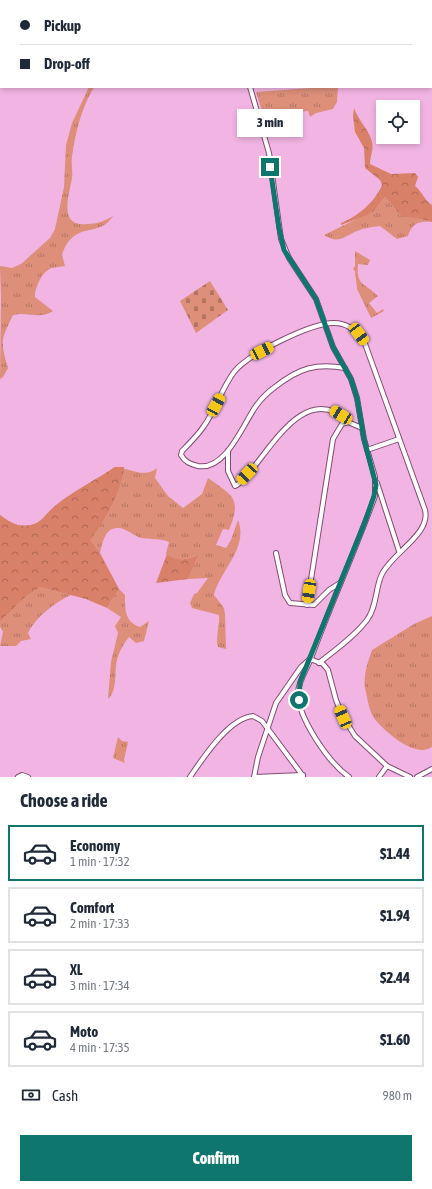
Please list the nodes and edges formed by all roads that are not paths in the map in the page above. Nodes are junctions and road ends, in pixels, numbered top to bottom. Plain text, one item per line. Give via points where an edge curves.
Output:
1 (250, 88) edge
2 (325, 324) junction
3 (345, 368) junction
4 (348, 422) junction
5 (362, 428) junction
6 (399, 438) junction
7 (366, 450) junction
8 (228, 451) junction
9 (375, 477) junction
10 (399, 551) junction
11 (276, 553) dead end
12 (340, 583) junction
13 (307, 605) junction
14 (310, 659) junction
15 (319, 663) junction
16 (269, 730) junction
17 (387, 766) junction
18 (432, 769) edge
19 (304, 776) edge
20 (18, 777) edge
21 (28, 777) edge
22 (190, 777) edge
23 (349, 777) edge
24 (379, 777) edge
25 (410, 777) edge
26 (417, 777) edge

1 - 2 street via 269,153 281,239 289,258 316,299
2 - 3 street via 333,347
2 - 6 street via 343,324 354,330 364,341
2 - 8 street via 282,341 241,365 205,425 181,455 186,462 202,466 213,464
3 - 5 street via 357,398
3 - 8 street via 314,366 299,371 274,387 256,405 239,437
4 - 5 street
4 - 8 street via 334,410 325,409 310,411 298,417 235,486 228,471
4 - 13 street via 338,428 331,444
5 - 7 street
6 - 7 street
6 - 10 street via 426,514 421,530
7 - 9 street
9 - 10 street
9 - 12 street via 374,496
10 - 15 street via 381,576 370,616
11 - 13 street via 287,600 293,604
12 - 13 street via 316,604
12 - 14 street
14 - 15 street
14 - 16 street via 301,667 279,698
14 - 23 street via 298,692 301,710 318,741
15 - 17 street via 330,673 336,700 348,727 363,745
16 - 19 street
16 - 19 street via 258,757 254,777
16 - 22 street via 257,717 248,716 241,720 210,749
17 - 24 street
17 - 25 street
18 - 26 street
20 - 21 street

